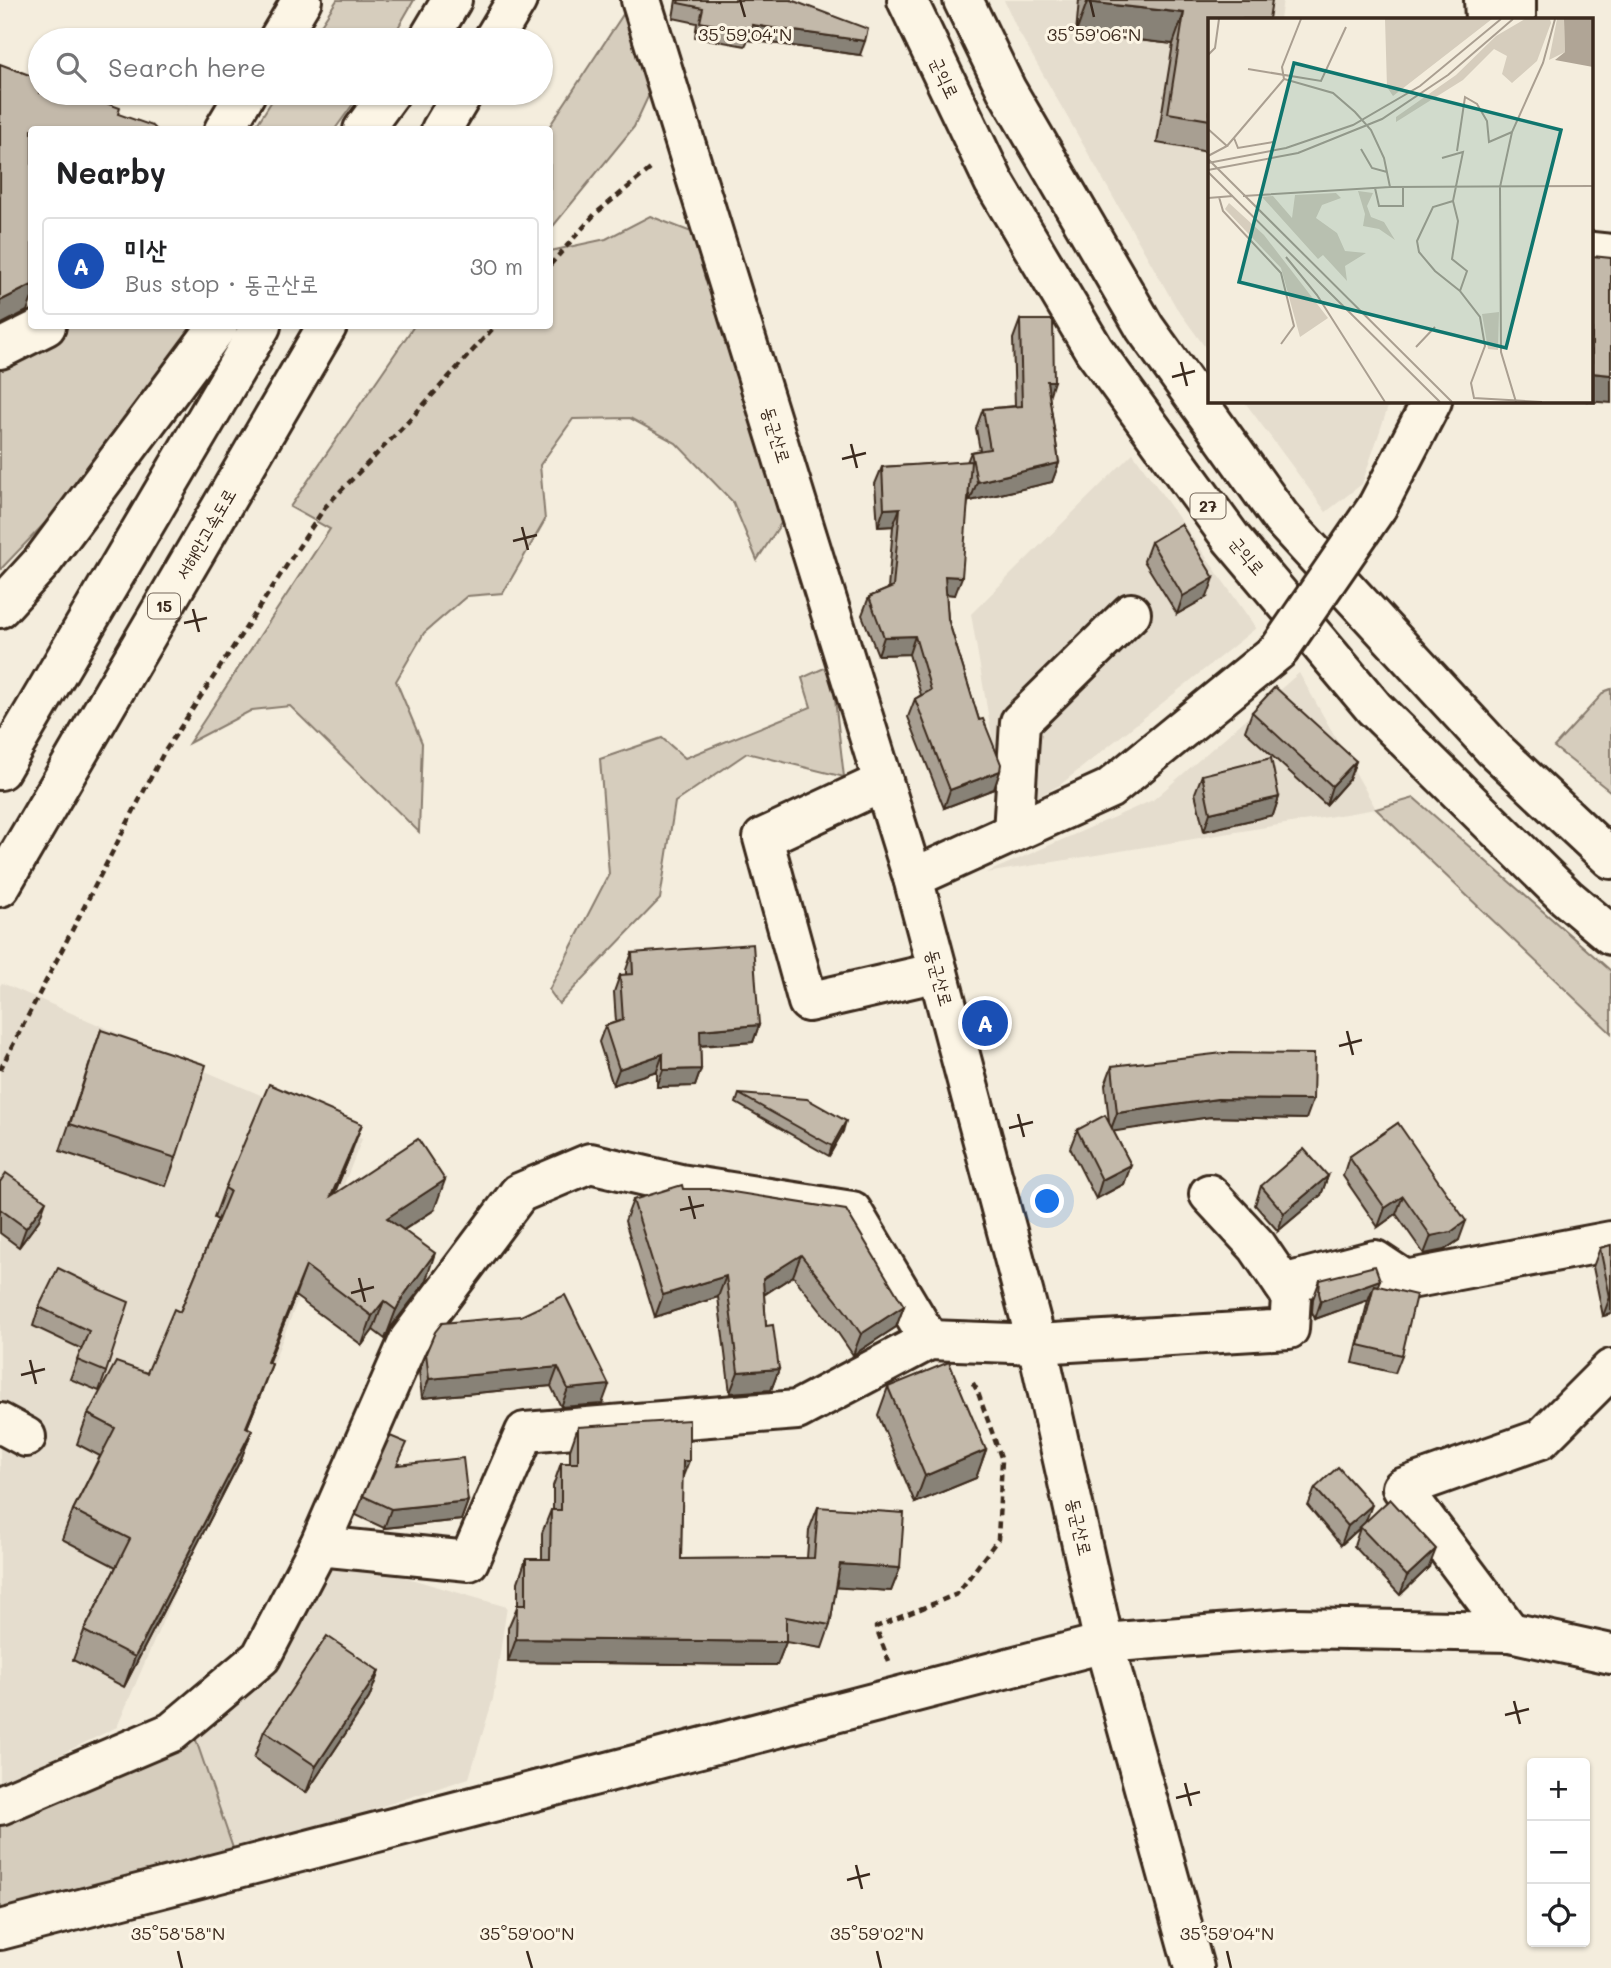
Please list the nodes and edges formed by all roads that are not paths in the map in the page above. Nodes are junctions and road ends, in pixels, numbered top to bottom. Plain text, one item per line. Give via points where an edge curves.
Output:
1 (302, 0) edge
2 (452, 0) edge
3 (517, 0) edge
4 (641, 0) edge
5 (907, 0) edge
6 (963, 0) edge
7 (1484, 0) edge
8 (1516, 0) edge
9 (1485, 18) edge
10 (1516, 18) edge
11 (285, 28) edge
12 (435, 28) edge
13 (500, 28) edge
14 (239, 105) edge
15 (381, 105) edge
16 (390, 105) edge
17 (456, 105) edge
18 (226, 126) edge
19 (366, 126) edge
20 (378, 126) edge
21 (443, 126) edge
22 (40, 329) edge
23 (216, 329) edge
24 (259, 329) edge
25 (325, 329) edge
26 (0, 349) edge
27 (1431, 402) edge
28 (0, 608) edge
29 (1131, 613) dead end
30 (0, 770) edge
31 (883, 782) junction
32 (1013, 832) junction
33 (1611, 859) edge
34 (913, 878) junction
35 (0, 887) edge
36 (1611, 935) edge
37 (938, 972) junction
38 (1209, 1195) dead end
39 (1611, 1241) edge
40 (1283, 1284) junction
41 (939, 1340) junction
42 (1037, 1344) junction
43 (1611, 1370) edge
44 (319, 1546) junction
45 (1510, 1632) junction
46 (1104, 1643) junction
47 (1611, 1654) edge
48 (0, 1805) edge
49 (0, 1930) edge
50 (1194, 1968) edge

1 - 11 main road
2 - 12 main road
3 - 13 main road
4 - 31 main road, 동군산로
5 - 36 main road, 군익로 / 27 via 994,182 1094,350 1231,538 1374,708 1566,897
6 - 33 main road via 1006,89 1145,328 1281,518 1494,749
7 - 9 main road
8 - 10 main road
14 - 18 main road
15 - 19 main road
16 - 20 main road
17 - 21 main road
22 - 26 main road
23 - 28 main road via 42,562
24 - 30 main road
25 - 35 main road, 서해안고속도로 / 15
27 - 32 main road, bridge via 1377,507 1279,650 1109,789
29 - 32 main road via 1020,722
31 - 34 main road, 동군산로
31 - 37 main road via 763,838 808,1002
32 - 34 main road
34 - 37 main road, 동군산로
37 - 42 main road, 동군산로
38 - 40 main road via 1257,1246
39 - 40 main road via 1405,1280 1375,1260
40 - 42 main road via 1291,1296 1289,1329
41 - 42 main road
41 - 44 main road via 797,1410 526,1432 469,1561
41 - 44 main road via 852,1211 680,1184 590,1163 519,1192 409,1340
42 - 46 main road, 동군산로
43 - 45 main road via 1541,1439 1402,1488
44 - 48 main road via 261,1657 172,1732
45 - 46 main road via 1293,1628
45 - 47 main road
46 - 49 main road
46 - 50 main road, 동군산로

